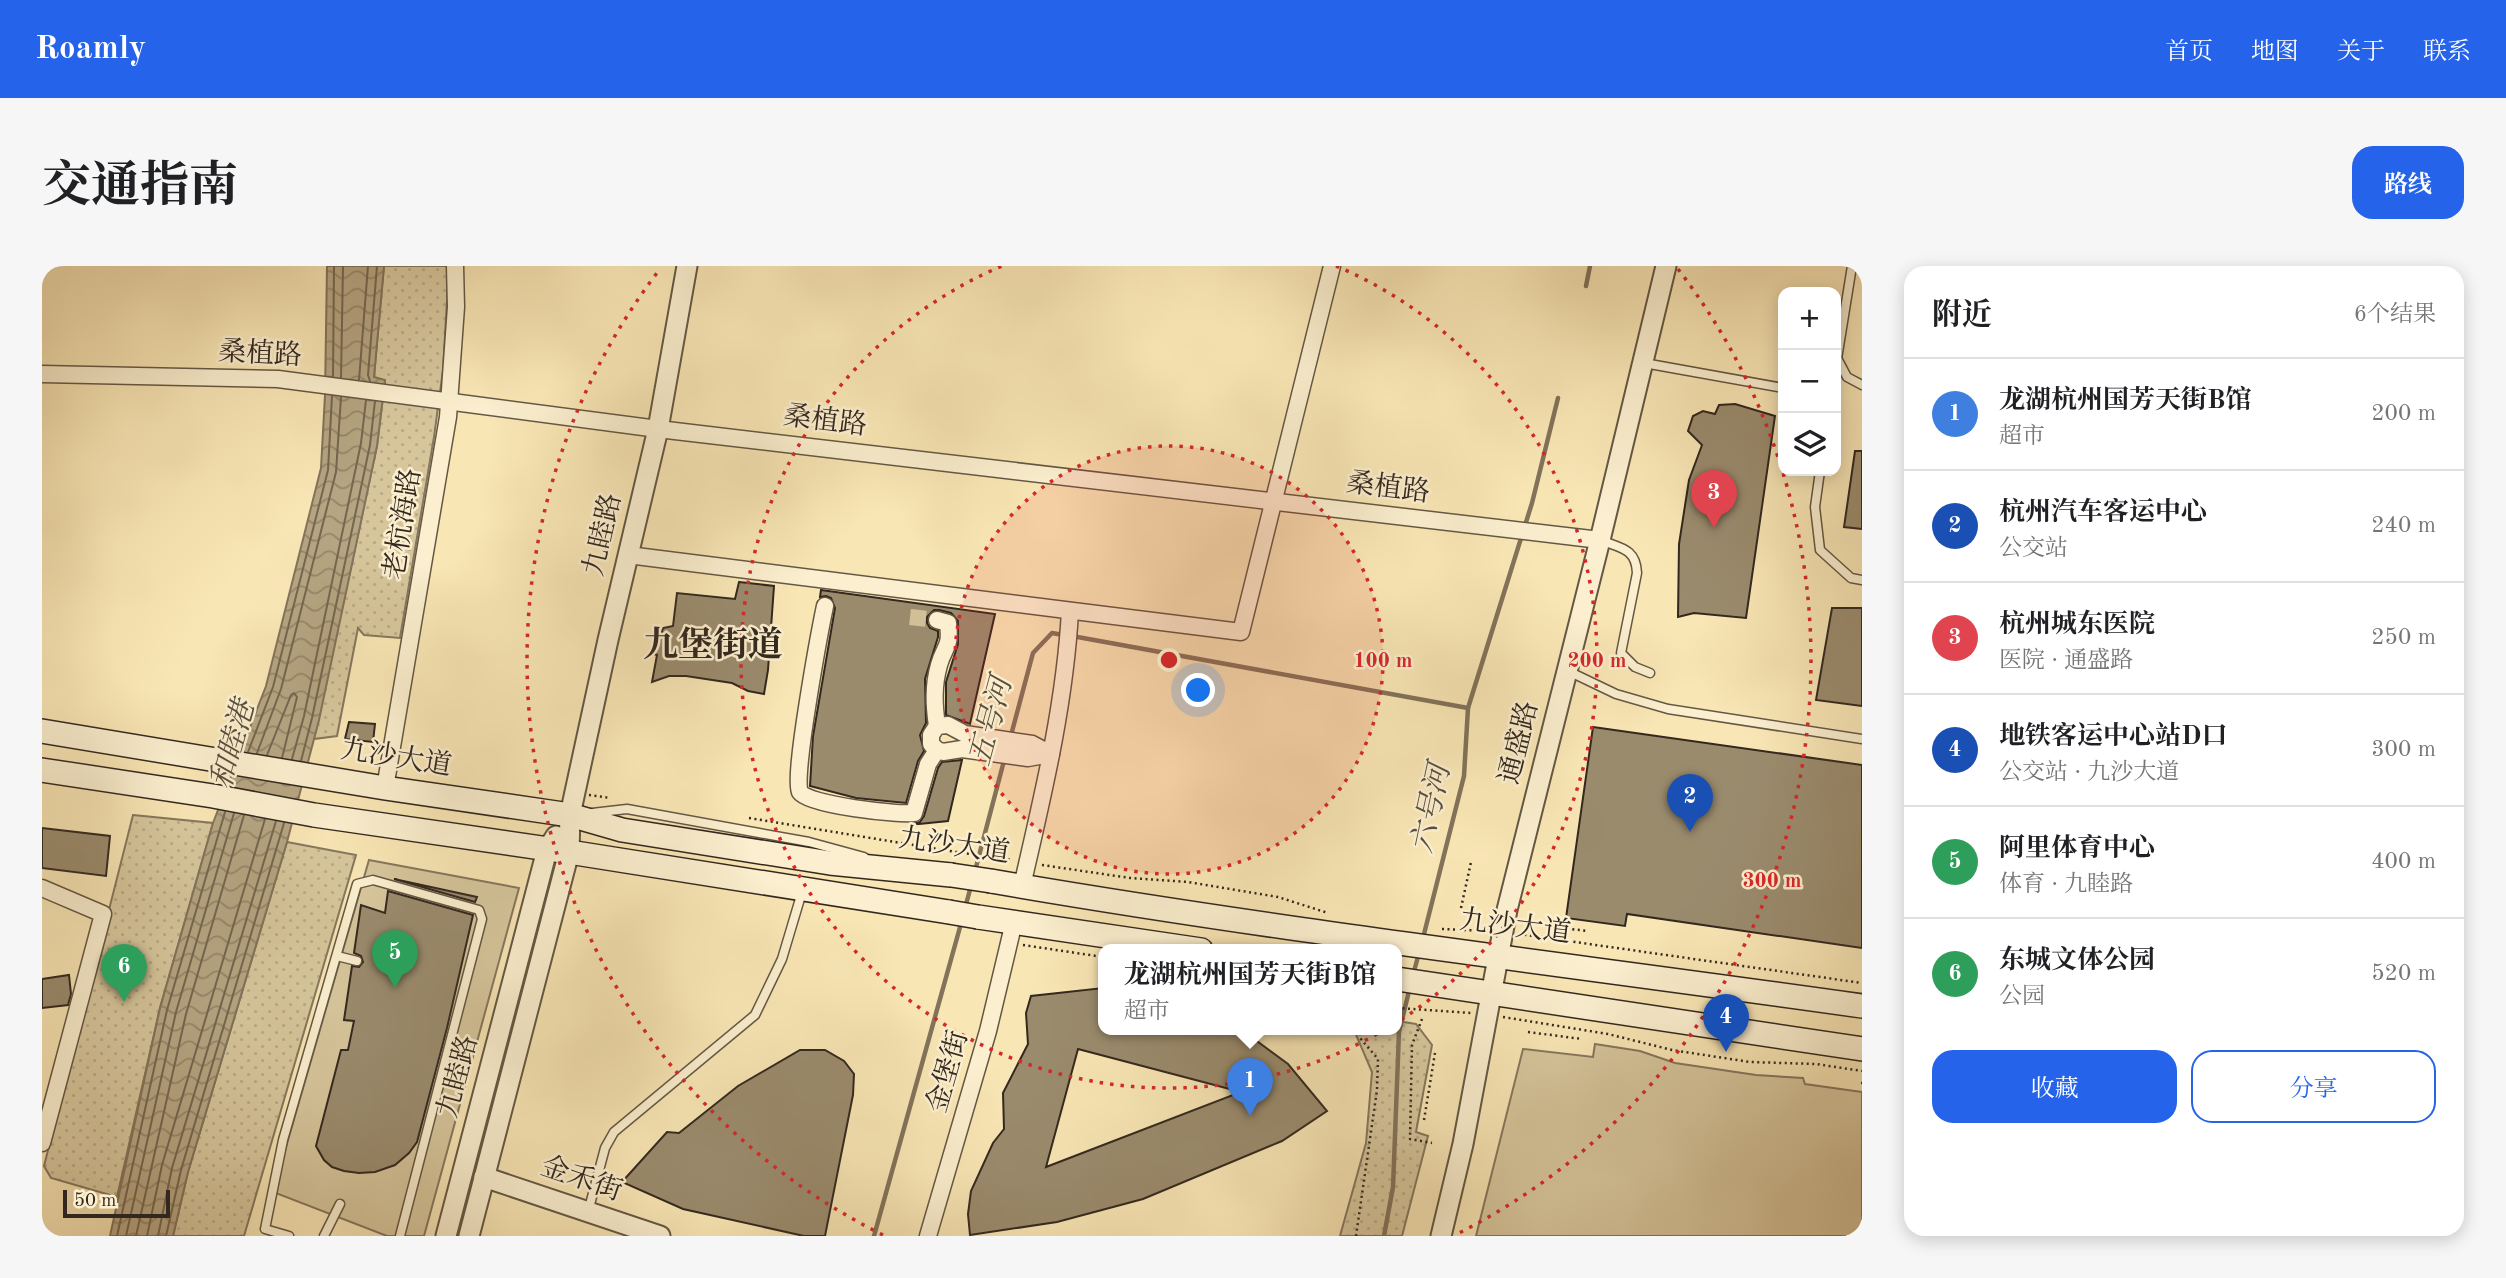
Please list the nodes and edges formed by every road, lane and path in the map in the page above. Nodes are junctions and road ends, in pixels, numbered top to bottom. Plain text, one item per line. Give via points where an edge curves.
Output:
1 (455, 266) edge
2 (687, 266) edge
3 (1332, 266) edge
4 (1666, 266) edge
5 (1852, 266) edge
6 (1838, 350) edge
7 (1644, 363) junction
8 (1841, 368) edge
9 (42, 374) edge
10 (1862, 385) edge
11 (1778, 387) edge
12 (449, 402) junction
13 (659, 429) junction
14 (1819, 476) edge
15 (1274, 501) junction
16 (1600, 540) junction
17 (628, 555) junction
18 (1862, 580) edge
19 (825, 606) dead end
20 (1070, 611) junction
21 (937, 620) dead end
22 (1568, 671) junction
23 (1650, 673) dead end
24 (937, 726) junction
25 (42, 731) edge
26 (1862, 739) edge
27 (998, 746) junction
28 (937, 750) junction
29 (1051, 754) junction
30 (42, 770) edge
31 (385, 788) junction
32 (570, 815) junction
33 (558, 851) junction
34 (956, 852) dead end
35 (1471, 862) dead end
36 (1027, 863) junction
37 (1022, 886) junction
38 (42, 888) edge
39 (803, 889) junction
40 (1461, 908) dead end
41 (1338, 916) dead end
42 (1545, 926) dead end
43 (1503, 931) junction
44 (1588, 931) dead end
45 (1012, 932) junction
46 (1432, 938) junction
47 (1138, 944) edge
48 (1498, 955) junction
49 (337, 956) junction
50 (1098, 956) edge
51 (357, 961) dead end
52 (1408, 981) edge
53 (1862, 983) edge
54 (1490, 1004) junction
55 (1862, 1006) edge
56 (1402, 1009) edge
57 (1422, 1019) dead end
58 (1528, 1032) dead end
59 (1360, 1035) edge
60 (1582, 1039) dead end
61 (1862, 1049) edge
62 (1435, 1053) dead end
63 (1862, 1071) edge
64 (1424, 1119) dead end
65 (42, 1143) edge
66 (1432, 1143) dead end
67 (484, 1177) junction
68 (340, 1204) dead end
69 (588, 1212) junction
70 (289, 1236) edge
71 (324, 1236) edge
72 (400, 1236) edge
73 (446, 1236) edge
74 (469, 1236) edge
75 (660, 1236) edge
76 (929, 1236) edge
77 (1356, 1236) edge
78 (1441, 1236) edge

1 - 12 street, 老杭海路
2 - 13 street, 九睦路
3 - 15 street
4 - 7 street, 通盛路
5 - 6 lane
7 - 11 lane
7 - 16 street, 通盛路
8 - 10 lane
9 - 12 street, 桑植路 via 278,379
12 - 13 street, 桑植路
12 - 31 street, 老杭海路
13 - 15 street, 桑植路
13 - 17 street, 九睦路
14 - 18 lane via 1815,507 1820,550 1851,578
15 - 16 street, 桑植路
15 - 20 street via 1241,632
16 - 22 street, 通盛路
16 - 23 lane via 1629,551 1637,561 1621,653 1635,667
17 - 20 street
17 - 32 street, 九睦路
19 - 28 street via 798,790 804,797 847,807 915,813 928,764
20 - 29 street via 1067,662
21 - 24 street via 948,623 950,643 940,663 933,697
22 - 26 lane via 1616,694 1668,709
22 - 43 street, 通盛路
24 - 27 street via 948,725
24 - 28 street via 931,735
25 - 31 main road, 九沙大道
27 - 28 street
27 - 29 street via 1017,749 1028,758
29 - 36 street
30 - 33 main road
31 - 32 main road, 九沙大道
32 - 33 street, 九睦路
32 - 37 main road, 九沙大道, bridge via 622,830 830,863
33 - 39 main road
33 - 67 street, 九睦路
33 - 73 street, 九睦路
34 - 36 path, bridge
35 - 40 path
36 - 37 street
36 - 41 path via 1266,895
37 - 46 main road, 九沙大道 via 1403,944
38 - 65 street via 103,914
39 - 45 main road, bridge via 978,917
39 - 69 lane via 782,960 755,1015 614,1132 605,1148
42 - 44 path
43 - 46 path
43 - 48 street, 通盛路
43 - 53 path
45 - 47 main road
45 - 50 path
45 - 76 street, 金堡街
46 - 48 main road, 九沙大道
48 - 54 street, 通盛路
48 - 55 main road, 九沙大道
49 - 51 lane
49 - 70 lane via 283,1140 265,1229
49 - 72 lane via 357,884 373,880 479,910 482,919
52 - 54 main road
54 - 56 path
54 - 61 main road
54 - 63 path via 1685,1052
54 - 78 street, 通盛路
57 - 66 path via 1412,1045 1410,1139
58 - 60 path
59 - 77 path via 1378,1059
62 - 64 path
67 - 69 street, 金禾街
67 - 74 street, 九睦路
68 - 71 lane
69 - 75 street, 金禾街

